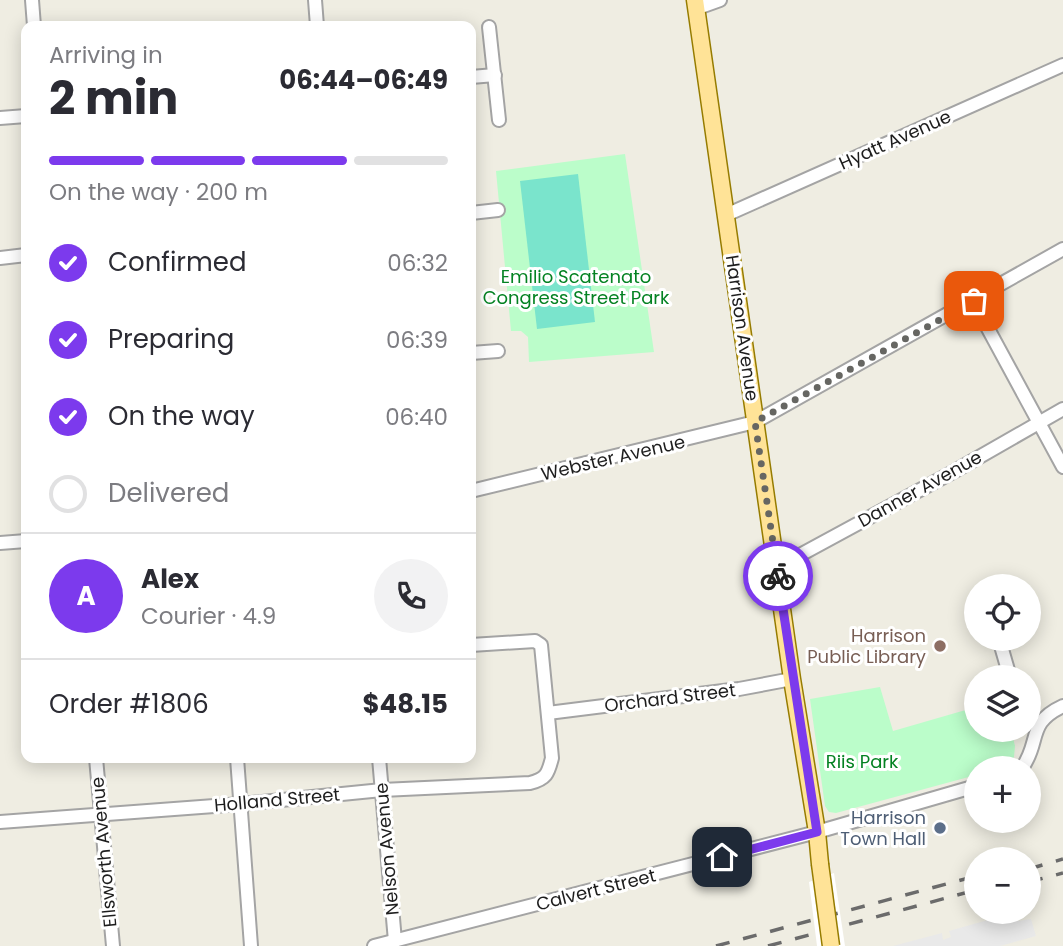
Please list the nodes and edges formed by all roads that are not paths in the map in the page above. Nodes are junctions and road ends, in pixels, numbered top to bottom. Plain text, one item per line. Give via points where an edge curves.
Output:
1 (32, 0) edge
2 (315, 0) edge
3 (720, 0) edge
4 (695, 4) edge
5 (34, 21) edge
6 (317, 21) edge
7 (489, 27) dead end
8 (1063, 65) edge
9 (495, 75) junction
10 (476, 77) edge
11 (21, 116) edge
12 (0, 118) edge
13 (499, 120) dead end
14 (498, 210) dead end
15 (476, 212) edge
16 (726, 215) junction
17 (1063, 249) edge
18 (21, 256) edge
19 (0, 258) edge
20 (974, 301) junction
21 (498, 351) dead end
22 (476, 353) edge
23 (1063, 409) edge
24 (755, 422) junction
25 (1038, 423) junction
26 (1063, 467) edge
27 (476, 490) edge
28 (21, 541) edge
29 (0, 543) edge
30 (776, 568) junction
31 (476, 645) edge
32 (792, 679) junction
33 (1063, 706) edge
34 (548, 713) junction
35 (1027, 742) edge
36 (1030, 753) junction
37 (1028, 756) edge
38 (96, 763) edge
39 (237, 763) edge
40 (379, 763) edge
41 (964, 789) edge
42 (382, 790) junction
43 (241, 804) junction
44 (100, 815) junction
45 (0, 822) edge
46 (817, 832) junction
47 (396, 940) junction
48 (113, 946) edge
49 (251, 946) edge
50 (374, 946) edge
51 (831, 946) edge

1 - 5 street
2 - 6 street
3 - 4 street
4 - 16 main road, Harrison Avenue
7 - 9 street
8 - 16 street, Hyatt Avenue
9 - 10 street
9 - 13 street
11 - 12 street
14 - 15 street
16 - 24 main road, Harrison Avenue
17 - 20 street, Webster Avenue
18 - 19 street
20 - 24 street, Webster Avenue
20 - 25 street
21 - 22 street
23 - 25 street, Danner Avenue
24 - 27 street, Webster Avenue
24 - 30 main road, Harrison Avenue
25 - 26 street
25 - 30 street, Danner Avenue
28 - 29 street
30 - 32 main road, Harrison Avenue
31 - 34 street via 541,645
32 - 34 street, Orchard Street
32 - 46 main road, Harrison Avenue
33 - 36 street via 1040,723
34 - 42 street, Holland Street via 552,758 543,780
35 - 36 street
36 - 37 street
38 - 44 street, Ellsworth Avenue
39 - 43 street
40 - 42 street, Nelson Avenue
41 - 46 street, Calvert Street
42 - 43 street, Holland Street
42 - 47 street, Nelson Avenue
43 - 44 street, Holland Street
43 - 49 street
44 - 45 street, Holland Street
44 - 48 street, Ellsworth Avenue
46 - 47 street, Calvert Street
46 - 51 main road, Harrison Avenue, bridge
47 - 50 street, Calvert Street

